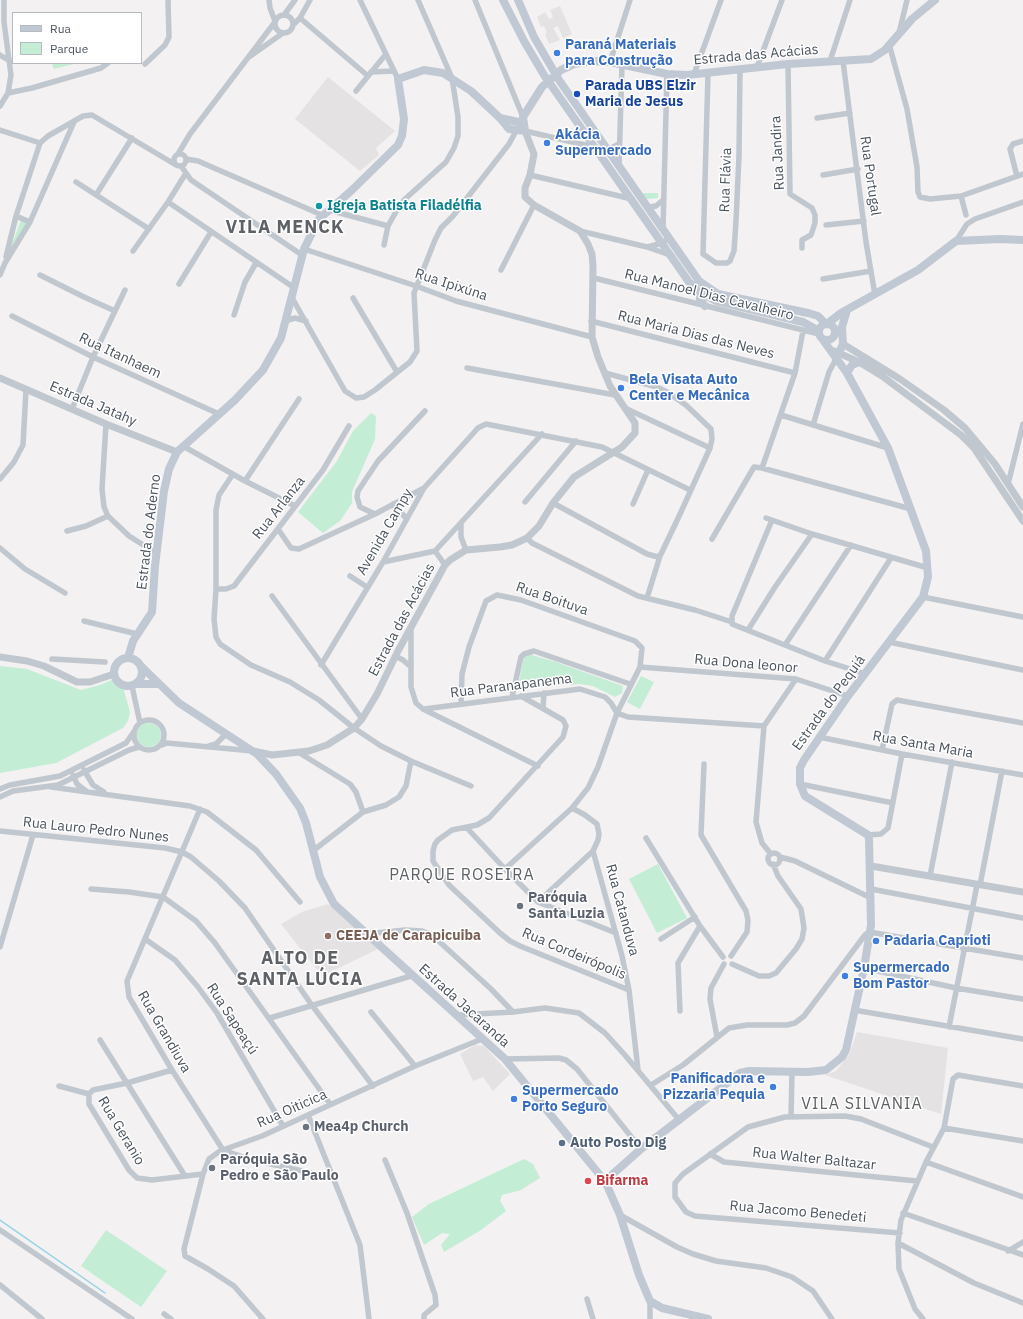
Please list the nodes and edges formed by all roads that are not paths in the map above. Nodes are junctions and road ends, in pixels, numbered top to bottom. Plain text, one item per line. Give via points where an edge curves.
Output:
1 (4, 0) edge
2 (168, 0) edge
3 (269, 0) edge
4 (295, 0) edge
5 (310, 0) edge
6 (360, 0) edge
7 (418, 0) edge
8 (475, 0) edge
9 (503, 0) edge
10 (518, 0) edge
11 (630, 0) edge
12 (720, 0) edge
13 (782, 0) edge
14 (850, 0) edge
15 (907, 0) edge
16 (935, 0) edge
17 (272, 12) junction
18 (283, 15) junction
19 (300, 18) junction
20 (275, 22) junction
21 (293, 25) junction
22 (283, 33) junction
23 (899, 33) junction
24 (534, 37) junction
25 (524, 42) junction
26 (889, 44) junction
27 (386, 54) junction
28 (0, 55) edge
29 (247, 59) junction
30 (10, 61) junction
31 (830, 61) junction
32 (843, 61) junction
33 (610, 62) junction
34 (107, 64) edge
35 (145, 64) dead end
36 (788, 64) junction
37 (622, 65) junction
38 (757, 67) junction
39 (740, 69) junction
40 (394, 71) junction
41 (708, 73) junction
42 (370, 74) junction
43 (556, 74) junction
44 (667, 74) junction
45 (694, 74) junction
46 (452, 78) junction
47 (398, 79) junction
48 (548, 80) junction
49 (356, 91) dead end
50 (8, 93) junction
51 (0, 106) edge
52 (850, 113) junction
53 (500, 118) junction
54 (817, 118) dead end
55 (74, 122) junction
56 (524, 123) junction
57 (0, 130) edge
58 (516, 131) junction
59 (132, 138) junction
60 (1023, 141) edge
61 (40, 143) junction
62 (619, 144) junction
63 (595, 146) junction
64 (607, 150) junction
65 (178, 154) junction
66 (186, 159) junction
67 (178, 165) junction
68 (619, 165) junction
69 (858, 169) junction
70 (186, 173) junction
71 (530, 175) junction
72 (823, 175) dead end
73 (1020, 175) edge
74 (76, 182) dead end
75 (628, 186) junction
76 (96, 195) junction
77 (961, 196) junction
78 (633, 199) junction
79 (663, 200) junction
80 (168, 202) junction
81 (1023, 202) edge
82 (534, 205) junction
83 (649, 207) junction
84 (329, 210) junction
85 (322, 215) junction
86 (966, 215) dead end
87 (16, 216) junction
88 (864, 220) junction
89 (30, 222) junction
90 (826, 224) dead end
91 (388, 226) junction
92 (149, 229) junction
93 (663, 229) junction
94 (580, 231) junction
95 (211, 232) junction
96 (666, 240) junction
97 (1023, 240) edge
98 (956, 241) junction
99 (384, 245) dead end
100 (647, 247) junction
101 (802, 248) dead end
102 (133, 251) dead end
103 (303, 252) junction
104 (671, 255) junction
105 (5, 263) junction
106 (256, 263) junction
107 (501, 270) dead end
108 (871, 271) junction
109 (0, 275) edge
110 (40, 275) dead end
111 (594, 278) junction
112 (823, 279) dead end
113 (179, 284) dead end
114 (416, 286) junction
115 (125, 290) dead end
116 (292, 291) junction
117 (700, 293) junction
118 (875, 295) junction
119 (353, 298) dead end
120 (705, 306) junction
121 (847, 310) junction
122 (115, 311) junction
123 (234, 315) dead end
124 (12, 316) dead end
125 (285, 321) junction
126 (306, 321) junction
127 (591, 321) junction
128 (826, 324) junction
129 (842, 327) junction
130 (803, 331) junction
131 (820, 335) junction
132 (834, 335) junction
133 (592, 337) junction
134 (843, 344) junction
135 (837, 356) junction
136 (93, 357) junction
137 (859, 362) junction
138 (467, 368) dead end
139 (397, 372) junction
140 (605, 373) junction
141 (795, 373) junction
142 (847, 373) junction
143 (0, 378) edge
144 (909, 386) junction
145 (26, 390) junction
146 (904, 392) junction
147 (615, 395) junction
148 (299, 399) dead end
149 (72, 409) junction
150 (627, 410) junction
151 (425, 411) dead end
152 (219, 414) junction
153 (781, 415) junction
154 (106, 424) junction
155 (1023, 424) edge
156 (813, 425) junction
157 (349, 426) dead end
158 (542, 434) junction
159 (576, 441) junction
160 (710, 448) junction
161 (888, 448) junction
162 (180, 449) junction
163 (614, 452) junction
164 (762, 468) junction
165 (648, 470) junction
166 (233, 474) junction
167 (0, 479) edge
168 (245, 481) junction
169 (1008, 484) junction
170 (424, 488) junction
171 (690, 490) junction
172 (526, 502) dead end
173 (553, 503) junction
174 (393, 504) junction
175 (633, 504) dead end
176 (295, 506) junction
177 (1023, 507) edge
178 (912, 509) junction
179 (375, 514) junction
180 (108, 516) junction
181 (766, 518) dead end
182 (407, 519) junction
183 (772, 520) junction
184 (1023, 521) edge
185 (461, 523) junction
186 (278, 529) junction
187 (67, 531) dead end
188 (812, 534) junction
189 (527, 538) junction
190 (712, 539) dead end
191 (852, 545) junction
192 (0, 548) edge
193 (466, 550) junction
194 (435, 551) junction
195 (156, 553) junction
196 (660, 555) junction
197 (891, 558) junction
198 (383, 562) junction
199 (445, 565) junction
200 (928, 568) junction
201 (350, 576) dead end
202 (367, 587) junction
203 (216, 590) junction
204 (65, 593) dead end
205 (272, 596) dead end
206 (923, 597) junction
207 (647, 598) junction
208 (1023, 618) edge
209 (84, 621) dead end
210 (732, 622) junction
211 (411, 629) junction
212 (748, 630) junction
213 (137, 634) junction
214 (889, 642) junction
215 (785, 645) junction
216 (395, 656) junction
217 (0, 657) edge
218 (128, 658) junction
219 (52, 659) dead end
220 (825, 661) junction
221 (105, 662) dead end
222 (321, 665) junction
223 (142, 667) junction
224 (410, 667) junction
225 (640, 667) junction
226 (1023, 670) edge
227 (114, 674) junction
228 (866, 674) junction
229 (796, 679) junction
230 (159, 684) junction
231 (630, 684) junction
232 (134, 685) junction
233 (544, 693) junction
234 (522, 696) junction
235 (848, 696) junction
236 (512, 697) junction
237 (461, 704) junction
238 (543, 708) junction
239 (423, 709) junction
240 (616, 712) junction
241 (362, 719) junction
242 (140, 723) junction
243 (1023, 723) edge
244 (764, 726) junction
245 (354, 728) junction
246 (134, 733) junction
247 (226, 734) junction
248 (819, 737) junction
249 (162, 745) junction
250 (139, 747) junction
251 (207, 747) junction
252 (882, 750) junction
253 (253, 751) junction
254 (298, 752) junction
255 (902, 754) junction
256 (411, 761) junction
257 (952, 762) junction
258 (704, 764) dead end
259 (81, 766) junction
260 (538, 766) junction
261 (71, 771) junction
262 (1002, 771) junction
263 (85, 772) junction
264 (1023, 775) edge
265 (74, 778) junction
266 (800, 784) junction
267 (471, 786) dead end
268 (50, 787) junction
269 (0, 789) edge
270 (89, 792) junction
271 (112, 795) junction
272 (0, 797) edge
273 (893, 803) junction
274 (572, 808) junction
275 (200, 809) junction
276 (363, 812) junction
277 (467, 828) junction
278 (0, 831) edge
279 (33, 835) junction
280 (868, 835) junction
281 (646, 838) dead end
282 (314, 850) junction
283 (593, 851) junction
284 (182, 852) junction
285 (771, 854) junction
286 (780, 857) junction
287 (773, 864) junction
288 (871, 866) junction
289 (505, 869) junction
290 (930, 876) junction
291 (978, 885) junction
292 (91, 889) dead end
293 (871, 889) junction
294 (1023, 892) edge
295 (162, 897) junction
296 (871, 898) junction
297 (300, 902) dead end
298 (538, 902) junction
299 (972, 909) junction
300 (694, 917) junction
301 (1023, 918) edge
302 (700, 926) junction
303 (869, 932) junction
304 (616, 933) junction
305 (366, 934) junction
306 (662, 938) dead end
307 (145, 939) junction
308 (0, 947) edge
309 (965, 949) junction
310 (731, 956) junction
311 (723, 957) junction
312 (1023, 958) edge
313 (724, 964) junction
314 (732, 964) junction
315 (864, 968) junction
316 (411, 976) junction
317 (956, 988) junction
318 (629, 990) junction
319 (1023, 999) edge
320 (311, 1004) junction
321 (680, 1010) dead end
322 (854, 1010) junction
323 (371, 1012) dead end
324 (513, 1012) junction
325 (456, 1015) junction
326 (270, 1018) junction
327 (949, 1027) junction
328 (717, 1037) junction
329 (482, 1039) junction
330 (1023, 1039) edge
331 (100, 1040) dead end
332 (505, 1059) junction
333 (415, 1066) junction
334 (172, 1070) junction
335 (638, 1070) junction
336 (792, 1073) junction
337 (127, 1083) junction
338 (651, 1085) junction
339 (59, 1086) dead end
340 (373, 1086) junction
341 (1023, 1086) edge
342 (89, 1094) junction
343 (330, 1104) junction
344 (308, 1115) junction
345 (790, 1117) junction
346 (680, 1121) junction
347 (283, 1126) junction
348 (944, 1128) junction
349 (1023, 1141) edge
350 (933, 1147) junction
351 (642, 1149) junction
352 (223, 1150) junction
353 (710, 1154) junction
354 (385, 1160) dead end
355 (926, 1162) junction
356 (203, 1174) junction
357 (185, 1176) junction
358 (333, 1178) junction
359 (605, 1181) junction
360 (917, 1181) junction
361 (1023, 1197) edge
362 (903, 1213) junction
363 (620, 1215) junction
364 (0, 1230) edge
365 (900, 1232) junction
366 (1023, 1242) edge
367 (898, 1243) junction
368 (1008, 1251) junction
369 (1023, 1255) edge
370 (0, 1285) edge
371 (587, 1299) dead end
372 (650, 1301) junction
373 (1023, 1303) edge
374 (164, 1314) dead end
375 (260, 1318) edge
376 (42, 1319) edge
377 (132, 1319) edge
378 (171, 1319) edge
379 (369, 1319) edge
380 (424, 1319) edge
381 (593, 1319) edge
382 (650, 1319) edge
383 (708, 1319) edge
384 (832, 1319) edge
385 (923, 1319) edge

1 - 30 street via 4,22
2 - 35 street via 169,38
3 - 17 street
4 - 18 street
5 - 19 street
6 - 27 street
7 - 46 street
8 - 56 street
9 - 25 main road
10 - 24 main road
11 - 33 street
12 - 45 street
13 - 38 street
14 - 31 street
15 - 23 street
16 - 23 main road, Estrada das Acácias
17 - 18 street
17 - 20 street
18 - 20 street
18 - 21 street via 291,19
19 - 21 street
19 - 42 street
20 - 22 street via 278,30
20 - 29 street
21 - 22 street via 290,30
22 - 29 street
23 - 26 main road, Estrada das Acácias
24 - 25 main road
24 - 43 main road
25 - 48 main road
26 - 32 main road, Estrada das Acácias via 885,50 870,59
26 - 77 street via 907,108 919,195 930,199
27 - 40 street
27 - 42 street
28 - 30 street
29 - 65 street via 190,134
30 - 50 street
31 - 32 main road, Estrada das Acácias
31 - 36 main road, Estrada das Acácias
32 - 52 street, Rua Portugal
33 - 37 main road, Estrada das Acácias
33 - 43 main road, Estrada das Acácias via 574,64
34 - 50 street via 101,68
36 - 38 main road, Estrada das Acácias
36 - 101 street, Rua Jandira via 790,194 812,208 815,215 815,223 810,235 802,240
37 - 44 main road, Estrada das Acácias
37 - 62 street
38 - 39 main road, Estrada das Acácias
39 - 41 main road, Estrada das Acácias
39 - 41 street, Rua Flávia via 734,251 727,263 716,263 703,254
40 - 42 street
40 - 47 street
41 - 45 main road, Estrada das Acácias
42 - 49 street
43 - 48 main road, Estrada das Acácias
43 - 64 main road
44 - 45 main road, Estrada das Acácias
44 - 79 street
46 - 47 main road via 429,70
46 - 53 main road via 471,91
46 - 91 street via 458,117 458,136 454,148 442,166 404,200
47 - 84 main road, Estrada do Aderno via 404,119 401,141
48 - 56 main road, Estrada das Acácias via 531,102
48 - 63 main road
50 - 51 street
52 - 54 street
52 - 69 street, Rua Portugal
53 - 56 main road
53 - 58 main road via 506,127
55 - 59 street via 83,116 92,115
55 - 61 street
55 - 89 street
56 - 58 main road
56 - 63 street
56 - 71 street via 534,154
57 - 61 street
58 - 114 street via 509,144 441,228
59 - 67 street
59 - 76 street
60 - 73 street via 1011,145 1010,149
61 - 87 street
62 - 64 street
62 - 68 street
63 - 64 street
63 - 75 main road
64 - 68 main road
65 - 66 street
65 - 67 street via 174,158
66 - 67 street via 185,163
66 - 85 street via 198,161
67 - 70 street, Rua Ipixúna
68 - 75 main road
69 - 72 street
69 - 88 street, Rua Portugal
70 - 80 street
70 - 103 street, Rua Ipixúna via 191,180
71 - 78 street
71 - 82 street via 525,194
73 - 77 street
74 - 76 street
75 - 78 main road
75 - 83 main road
76 - 92 street
77 - 86 street
78 - 96 main road
79 - 83 street via 656,206
79 - 93 street
80 - 92 street
80 - 95 street
81 - 98 street via 975,219 967,224
82 - 94 street
82 - 107 street
83 - 93 main road
84 - 85 main road, Estrada do Aderno
84 - 91 street
85 - 103 main road, Estrada do Aderno
87 - 89 street
87 - 105 street
88 - 90 street
88 - 108 street, Rua Portugal
89 - 105 street
91 - 99 street
92 - 102 street
93 - 96 main road
94 - 100 street
94 - 111 street via 592,254
95 - 106 street
95 - 113 street
96 - 100 street
96 - 104 main road
96 - 128 main road via 699,280 718,294 808,313 818,316
97 - 98 main road
98 - 118 main road via 918,270
100 - 104 street
103 - 114 street, Rua Ipixúna
103 - 116 main road, Estrada do Aderno
104 - 117 main road via 689,282
105 - 109 street
106 - 116 street
106 - 123 street via 245,282
108 - 112 street
108 - 118 street, Rua Portugal
110 - 122 street
111 - 120 street, Rua Manoel Dias Cavalheiro
111 - 127 street
114 - 133 street, Rua Ipixúna via 456,301
114 - 139 street via 413,298 417,351 413,359
115 - 122 street
116 - 125 main road, Estrada do Aderno
116 - 126 street
117 - 120 main road via 700,300
117 - 131 main road via 716,301 803,322
118 - 121 main road
119 - 139 street
120 - 130 street, Rua Manoel Dias Cavalheiro
121 - 128 main road
121 - 129 main road
122 - 136 street
124 - 136 street, Rua Itanhaem
125 - 126 street via 295,318
125 - 152 main road, Estrada do Aderno via 278,346 263,370
126 - 139 street via 345,391 351,396 364,397
127 - 133 street
127 - 141 street, Rua Maria Dias das Neves
128 - 131 main road
128 - 132 main road via 832,326
129 - 132 main road
129 - 134 main road
130 - 131 street, Rua Manoel Dias Cavalheiro
130 - 141 street
131 - 132 main road via 830,340
131 - 135 main road, Estrada do Pequiá
132 - 134 main road
133 - 140 street
134 - 135 main road
134 - 144 street
135 - 137 street
135 - 142 main road, Estrada do Pequiá
135 - 156 street via 829,372
136 - 149 street
136 - 152 street, Rua Itanhaem
137 - 142 main road via 852,365
137 - 146 street
138 - 147 street
140 - 147 street
140 - 160 street via 657,387 669,393 711,429
141 - 153 street
142 - 161 main road, Estrada do Pequiá
143 - 145 street, Estrada Jatahy
144 - 146 street
144 - 169 street via 965,428
145 - 149 street, Estrada Jatahy
145 - 167 street via 23,445 14,462
146 - 184 street via 943,420 974,448
147 - 150 street
148 - 168 street
149 - 154 street, Estrada Jatahy
150 - 160 street
150 - 163 street via 635,423 635,433 630,441
151 - 179 street via 370,471 357,497 360,507
152 - 162 main road, Estrada do Aderno
153 - 156 street
153 - 164 street
154 - 162 street, Estrada Jatahy
154 - 180 street via 102,499
155 - 169 street
156 - 161 street
157 - 176 street, Rua Arlanza via 323,470
158 - 159 street
158 - 170 street, Avenida Campy via 486,424 478,428
158 - 185 street
159 - 163 street
159 - 172 street
160 - 171 street
161 - 178 main road, Estrada do Pequiá
162 - 166 street
162 - 195 main road, Estrada do Aderno via 169,469
163 - 165 street
163 - 173 street via 574,477
164 - 178 street
164 - 190 street via 754,467
165 - 171 street
165 - 175 street
166 - 168 street
166 - 203 street via 217,504
168 - 176 street
169 - 177 street
170 - 174 street
170 - 182 street, Avenida Campy
171 - 196 street
173 - 189 street via 539,526
173 - 196 street via 655,558
174 - 179 street
174 - 182 street
176 - 186 street, Rua Arlanza
178 - 200 main road, Estrada do Pequiá via 926,551
179 - 186 street via 296,549 288,545
180 - 187 street
180 - 195 street via 129,536
181 - 183 street
182 - 198 street, Avenida Campy
183 - 188 street
183 - 210 street via 732,616
185 - 193 street via 461,537
185 - 194 street
186 - 203 street, Rua Arlanza via 234,586
188 - 191 street
188 - 212 street
189 - 193 street via 500,548
189 - 207 street via 532,543 638,596
191 - 197 street
191 - 215 street
192 - 204 street via 25,569
193 - 199 street, Estrada das Acácias
194 - 198 street
194 - 199 street
195 - 213 main road, Estrada do Aderno via 152,612
196 - 207 street
197 - 200 street
197 - 220 street
198 - 202 street, Avenida Campy
199 - 211 street, Estrada das Acácias
200 - 206 main road, Estrada do Pequiá via 928,584
201 - 202 street
202 - 222 street, Avenida Campy
203 - 245 street via 214,619 216,637 220,644 251,665 290,682
205 - 222 street
206 - 208 street
206 - 214 main road, Estrada do Pequiá
207 - 210 street via 690,608
209 - 213 street
210 - 212 street
211 - 216 street, Estrada das Acácias
211 - 224 street
212 - 215 street
213 - 218 main road, Estrada do Aderno
214 - 226 street
214 - 228 main road, Estrada do Pequiá
215 - 220 street
216 - 224 street
216 - 241 street, Estrada das Acácias
217 - 227 street via 44,666 78,682 90,682
218 - 223 main road via 134,659
218 - 227 main road via 117,663
219 - 221 street
220 - 228 street
222 - 241 street
223 - 230 main road, Estrada Jacaranda
223 - 232 main road via 142,676
224 - 239 street via 412,694
225 - 229 street, Rua Dona leonor
225 - 231 street, Rua Boituva
225 - 237 street, Rua Boituva via 643,651 636,641 522,600 497,595 486,601 469,647 462,674
227 - 232 main road via 118,683
228 - 235 main road, Estrada do Pequiá
229 - 235 street, Rua Dona leonor
229 - 244 street
230 - 232 main road
230 - 247 main road, Estrada Jacaranda via 179,703
231 - 236 street via 534,651 521,657
231 - 240 street, Rua Boituva
232 - 242 street
233 - 234 street, Rua Paranapanema
233 - 238 street
233 - 240 street, Rua Paranapanema via 580,689 593,692 605,697
234 - 236 street, Rua Paranapanema
234 - 238 street, Rua Cordeirópolis
235 - 248 main road, Estrada do Pequiá
236 - 237 street, Rua Paranapanema
237 - 239 street, Rua Paranapanema
238 - 260 street, Rua Cordeirópolis via 563,720 566,730 559,744
239 - 260 street
240 - 244 street via 628,717
240 - 274 street, Rua Boituva via 592,782
241 - 245 street, Estrada das Acácias
242 - 246 street
242 - 249 street via 154,720 162,726 165,735
243 - 252 street via 897,700 892,704
244 - 285 street via 756,822 762,843
245 - 254 street, Estrada das Acácias via 327,745
245 - 256 street via 381,746
246 - 250 street via 134,741
246 - 259 street via 126,743
247 - 251 street via 216,744
247 - 253 main road, Estrada Jacaranda
248 - 252 street, Rua Santa Maria
248 - 266 main road, Estrada do Pequiá via 800,768
249 - 250 street via 148,751
249 - 251 street via 168,743
250 - 263 street
251 - 253 street
252 - 255 street, Rua Santa Maria
253 - 254 street, Estrada das Acácias via 272,756
253 - 282 main road, Estrada Jacaranda via 276,774 300,808
254 - 276 street via 350,784 356,792
255 - 257 street, Rua Santa Maria
255 - 273 street
256 - 267 street
256 - 276 street via 406,786 399,797 386,805
257 - 262 street, Rua Santa Maria
257 - 290 street
258 - 310 street via 701,835 746,911 748,920 747,932
259 - 261 street
259 - 263 street
260 - 277 street, Rua Cordeirópolis via 489,818
261 - 265 street
261 - 269 street via 54,778 14,784
262 - 264 street, Rua Santa Maria
262 - 291 street
263 - 265 street
263 - 271 street via 96,788
265 - 268 street
265 - 270 street via 81,788
266 - 273 street
266 - 280 main road via 805,796
268 - 270 street
268 - 272 street via 13,791
270 - 271 street
271 - 275 street
273 - 280 street via 886,832 876,836
274 - 283 street via 597,824 599,834
274 - 289 street, Rua Boituva
275 - 284 street, Rua Grandiuva
275 - 297 street via 220,820 256,850
276 - 282 street
277 - 289 street
277 - 318 street, Rua Cordeirópolis via 452,830 443,836 435,844 433,851 434,864 456,891 500,933 516,944
278 - 279 street, Rua Lauro Pedro Nunes
279 - 284 street, Rua Lauro Pedro Nunes
279 - 308 street
280 - 288 main road
281 - 300 street
282 - 305 main road, Estrada Jacaranda via 320,877 329,896
283 - 298 street
283 - 304 street, Rua Catanduva
284 - 295 street, Rua Grandiuva
284 - 320 street, Rua Lauro Pedro Nunes via 235,896
285 - 286 street via 776,853
285 - 287 street via 769,859
286 - 287 street via 779,863
286 - 296 street via 792,860
287 - 314 street via 801,910 804,928 802,939 776,973 769,976 759,976
288 - 290 street
288 - 293 main road
289 - 298 street
290 - 291 street
291 - 294 street
291 - 299 street
292 - 295 street
293 - 296 main road
293 - 299 street
295 - 307 street, Rua Grandiuva
295 - 326 street via 196,921
296 - 303 main road
298 - 304 street
299 - 301 street
299 - 309 street
300 - 302 street
300 - 306 street
302 - 311 street
302 - 321 street via 678,963
303 - 309 street
303 - 315 main road
303 - 328 street via 795,1024 736,1026
304 - 318 street, Rua Catanduva
305 - 316 main road, Estrada Jacaranda
305 - 324 street via 405,930 431,934
307 - 334 street, Rua Grandiuva via 127,981 128,992
307 - 347 street, Rua Sapeaçú via 175,960 198,987 217,1013
309 - 312 street
309 - 317 street
310 - 311 street
310 - 314 street
311 - 313 street
313 - 314 street
313 - 328 street via 711,988 710,999
315 - 317 street
315 - 322 main road
316 - 320 street
316 - 325 main road, Estrada Jacaranda
317 - 319 street
317 - 327 street
318 - 335 street, Rua Catanduva
320 - 326 street
320 - 340 street, Rua Lauro Pedro Nunes
322 - 327 street
322 - 336 main road via 846,1050 842,1057 826,1070
323 - 333 street
324 - 325 street
324 - 335 street via 545,1008 580,1013 606,1033
325 - 329 main road, Estrada Jacaranda
326 - 343 street
327 - 330 street
328 - 338 street via 683,1065
329 - 332 main road, Estrada Jacaranda
329 - 333 street, Rua Oiticica
331 - 337 street
332 - 351 street via 566,1060 577,1069
332 - 359 main road, Estrada Jacaranda
333 - 340 street, Rua Oiticica
334 - 337 street, Rua Geranio
334 - 352 street, Rua Grandiuva
335 - 338 street
336 - 345 street
336 - 346 main road via 740,1073
337 - 342 street, Rua Geranio via 97,1089
337 - 357 street
338 - 346 street
339 - 342 street
340 - 343 street, Rua Oiticica
341 - 348 street via 958,1075 953,1079 951,1086
342 - 357 street, Rua Geranio via 90,1107 134,1176 152,1180
343 - 344 street, Rua Oiticica
344 - 347 street, Rua Oiticica
344 - 358 street
345 - 350 street via 845,1116 861,1119
345 - 353 street via 754,1124
346 - 351 main road
347 - 352 street, Rua Oiticica
348 - 349 street
348 - 350 street
350 - 355 street
351 - 359 main road
352 - 356 street, Rua Oiticica via 209,1159
352 - 358 street via 250,1159
353 - 360 street, Rua Walter Baltazar via 724,1162
353 - 365 street, Rua Jacomo Benedeti via 675,1183 675,1197 686,1212 695,1216
354 - 380 street via 402,1199 435,1295 436,1306 424,1314
355 - 360 street
355 - 361 street
356 - 357 street, Rua Geranio
356 - 375 street, Rua Oiticica via 184,1249 185,1256 234,1286
358 - 379 street via 360,1245
359 - 363 main road
360 - 362 street
362 - 365 street
362 - 368 street
363 - 372 main road
363 - 384 street via 693,1254 766,1268 788,1275 813,1291
364 - 377 street
365 - 367 street
366 - 368 street
367 - 373 street via 974,1283
367 - 385 street via 900,1271 914,1309
368 - 369 street
370 - 376 street
371 - 381 street
372 - 382 street
372 - 383 main road via 662,1308
374 - 378 street

